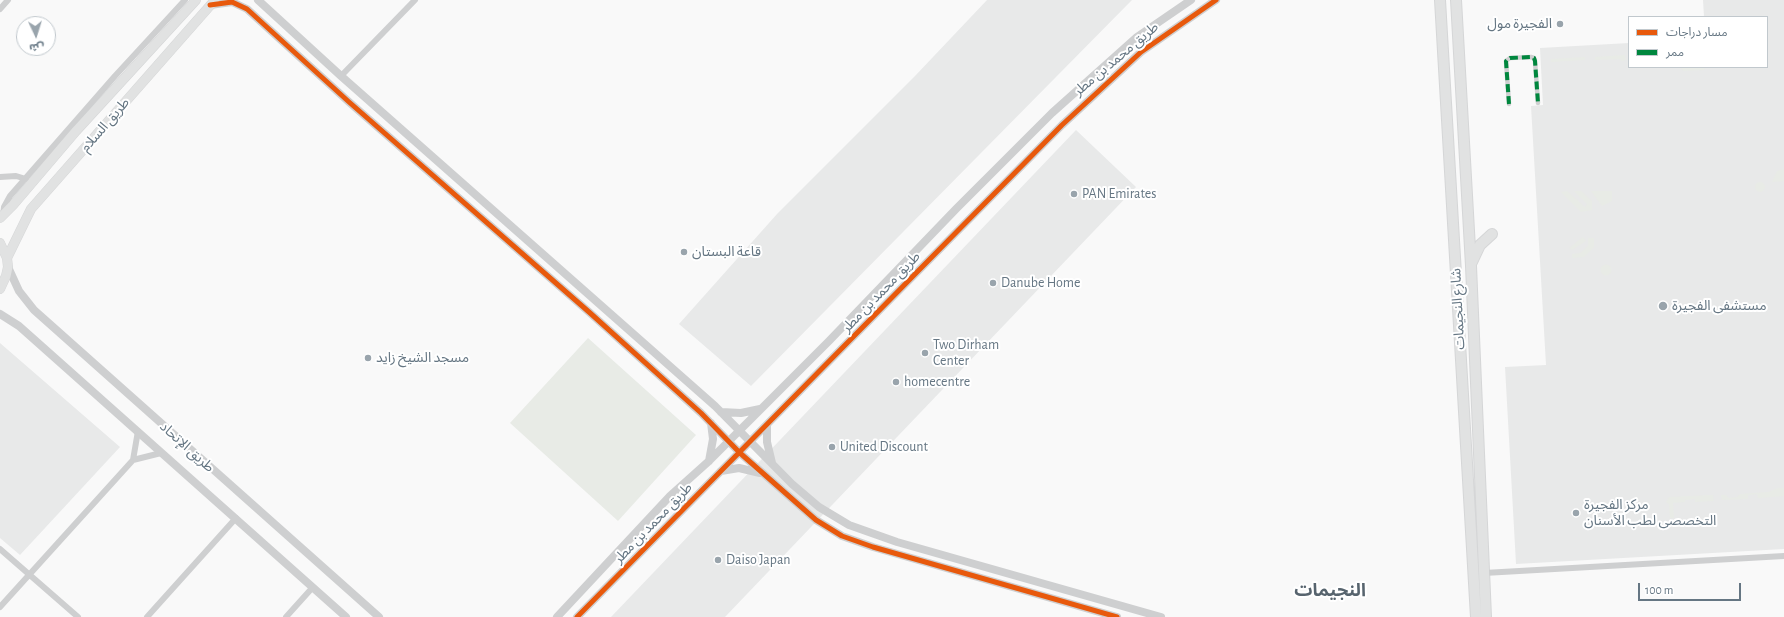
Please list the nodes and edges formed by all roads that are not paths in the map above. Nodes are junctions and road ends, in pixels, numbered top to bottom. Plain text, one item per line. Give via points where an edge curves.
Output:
1 (8, 0) edge
2 (185, 0) edge
3 (196, 0) edge
4 (258, 0) edge
5 (415, 0) edge
6 (1191, 0) edge
7 (1216, 0) edge
8 (1440, 0) edge
9 (1456, 0) edge
10 (212, 3) edge
11 (0, 9) edge
12 (300, 39) junction
13 (289, 46) junction
14 (115, 76) junction
15 (341, 76) junction
16 (118, 86) junction
17 (1538, 103) dead end
18 (1509, 104) dead end
19 (429, 153) junction
20 (415, 159) junction
21 (0, 177) edge
22 (26, 179) junction
23 (2, 216) edge
24 (1492, 234) dead end
25 (521, 235) junction
26 (505, 238) junction
27 (0, 243) edge
28 (7, 262) junction
29 (1471, 266) junction
30 (0, 289) edge
31 (0, 314) edge
32 (643, 343) junction
33 (630, 348) junction
34 (761, 408) junction
35 (721, 412) junction
36 (711, 422) junction
37 (767, 426) junction
38 (739, 430) junction
39 (138, 431) junction
40 (729, 441) junction
41 (750, 442) junction
42 (161, 452) junction
43 (740, 453) junction
44 (133, 460) junction
45 (709, 461) junction
46 (773, 465) junction
47 (720, 472) junction
48 (764, 474) junction
49 (236, 518) junction
50 (0, 549) edge
51 (1784, 556) edge
52 (1484, 573) junction
53 (29, 575) junction
54 (313, 587) junction
55 (0, 607) edge
56 (78, 617) edge
57 (147, 617) edge
58 (286, 617) edge
59 (346, 617) edge
60 (378, 617) edge
61 (557, 617) edge
62 (577, 617) edge
63 (1117, 617) edge
64 (1161, 617) edge
65 (1476, 617) edge
66 (1486, 617) edge

1 - 11 street
2 - 14 street
3 - 16 main road, طريق السلام
4 - 12 street
5 - 15 street
6 - 34 street, طريق محمد بن مطر via 1137,37 1052,113
7 - 37 street, طريق محمد بن مطر via 1141,52 1062,125
8 - 65 main road, شارع النجيمات
9 - 29 main road, شارع النجيمات
10 - 13 street via 240,4
10 - 28 main road, طريق السلام via 31,209
12 - 13 street via 295,36 289,38
12 - 15 street
13 - 20 street
14 - 16 street
14 - 22 street
15 - 19 street
16 - 23 main road, طريق السلام
17 - 18 street via 1535,61 1531,57 1507,59
19 - 20 street via 424,159
19 - 25 street
20 - 26 street
21 - 22 street via 16,176
22 - 23 street via 6,203
24 - 29 main road via 1476,251
25 - 26 street via 509,231
25 - 32 street
26 - 33 street
27 - 28 main road
28 - 30 main road, طريق السلام via 6,276
28 - 60 street, طريق اﻹتحاد via 21,295 34,310
29 - 52 main road, شارع النجيمات
31 - 39 street, طريق اﻹتحاد via 19,326
32 - 33 street via 641,350
32 - 35 street
33 - 36 street
34 - 35 street via 741,414
34 - 38 street, طريق محمد بن مطر
35 - 38 street
36 - 40 street
36 - 45 street via 713,439
37 - 41 street, طريق محمد بن مطر
37 - 46 street via 767,442
38 - 40 street, طريق محمد بن مطر
38 - 41 street
39 - 42 street, طريق اﻹتحاد
39 - 44 street
40 - 43 street
40 - 45 street, طريق محمد بن مطر
41 - 43 street, طريق محمد بن مطر
41 - 46 street
42 - 44 street
42 - 49 street, طريق اﻹتحاد
43 - 47 street, طريق محمد بن مطر
43 - 48 street
44 - 53 street
45 - 61 street, طريق محمد بن مطر via 670,496
46 - 64 street via 819,507 849,525 897,542
47 - 48 street via 745,469
47 - 62 street, طريق محمد بن مطر
48 - 63 street via 816,520 842,536
49 - 54 street, طريق اﻹتحاد
49 - 57 street
50 - 53 street
51 - 52 street
52 - 66 main road, شارع النجيمات
53 - 55 street
53 - 56 street
54 - 58 street
54 - 59 street, طريق اﻹتحاد

